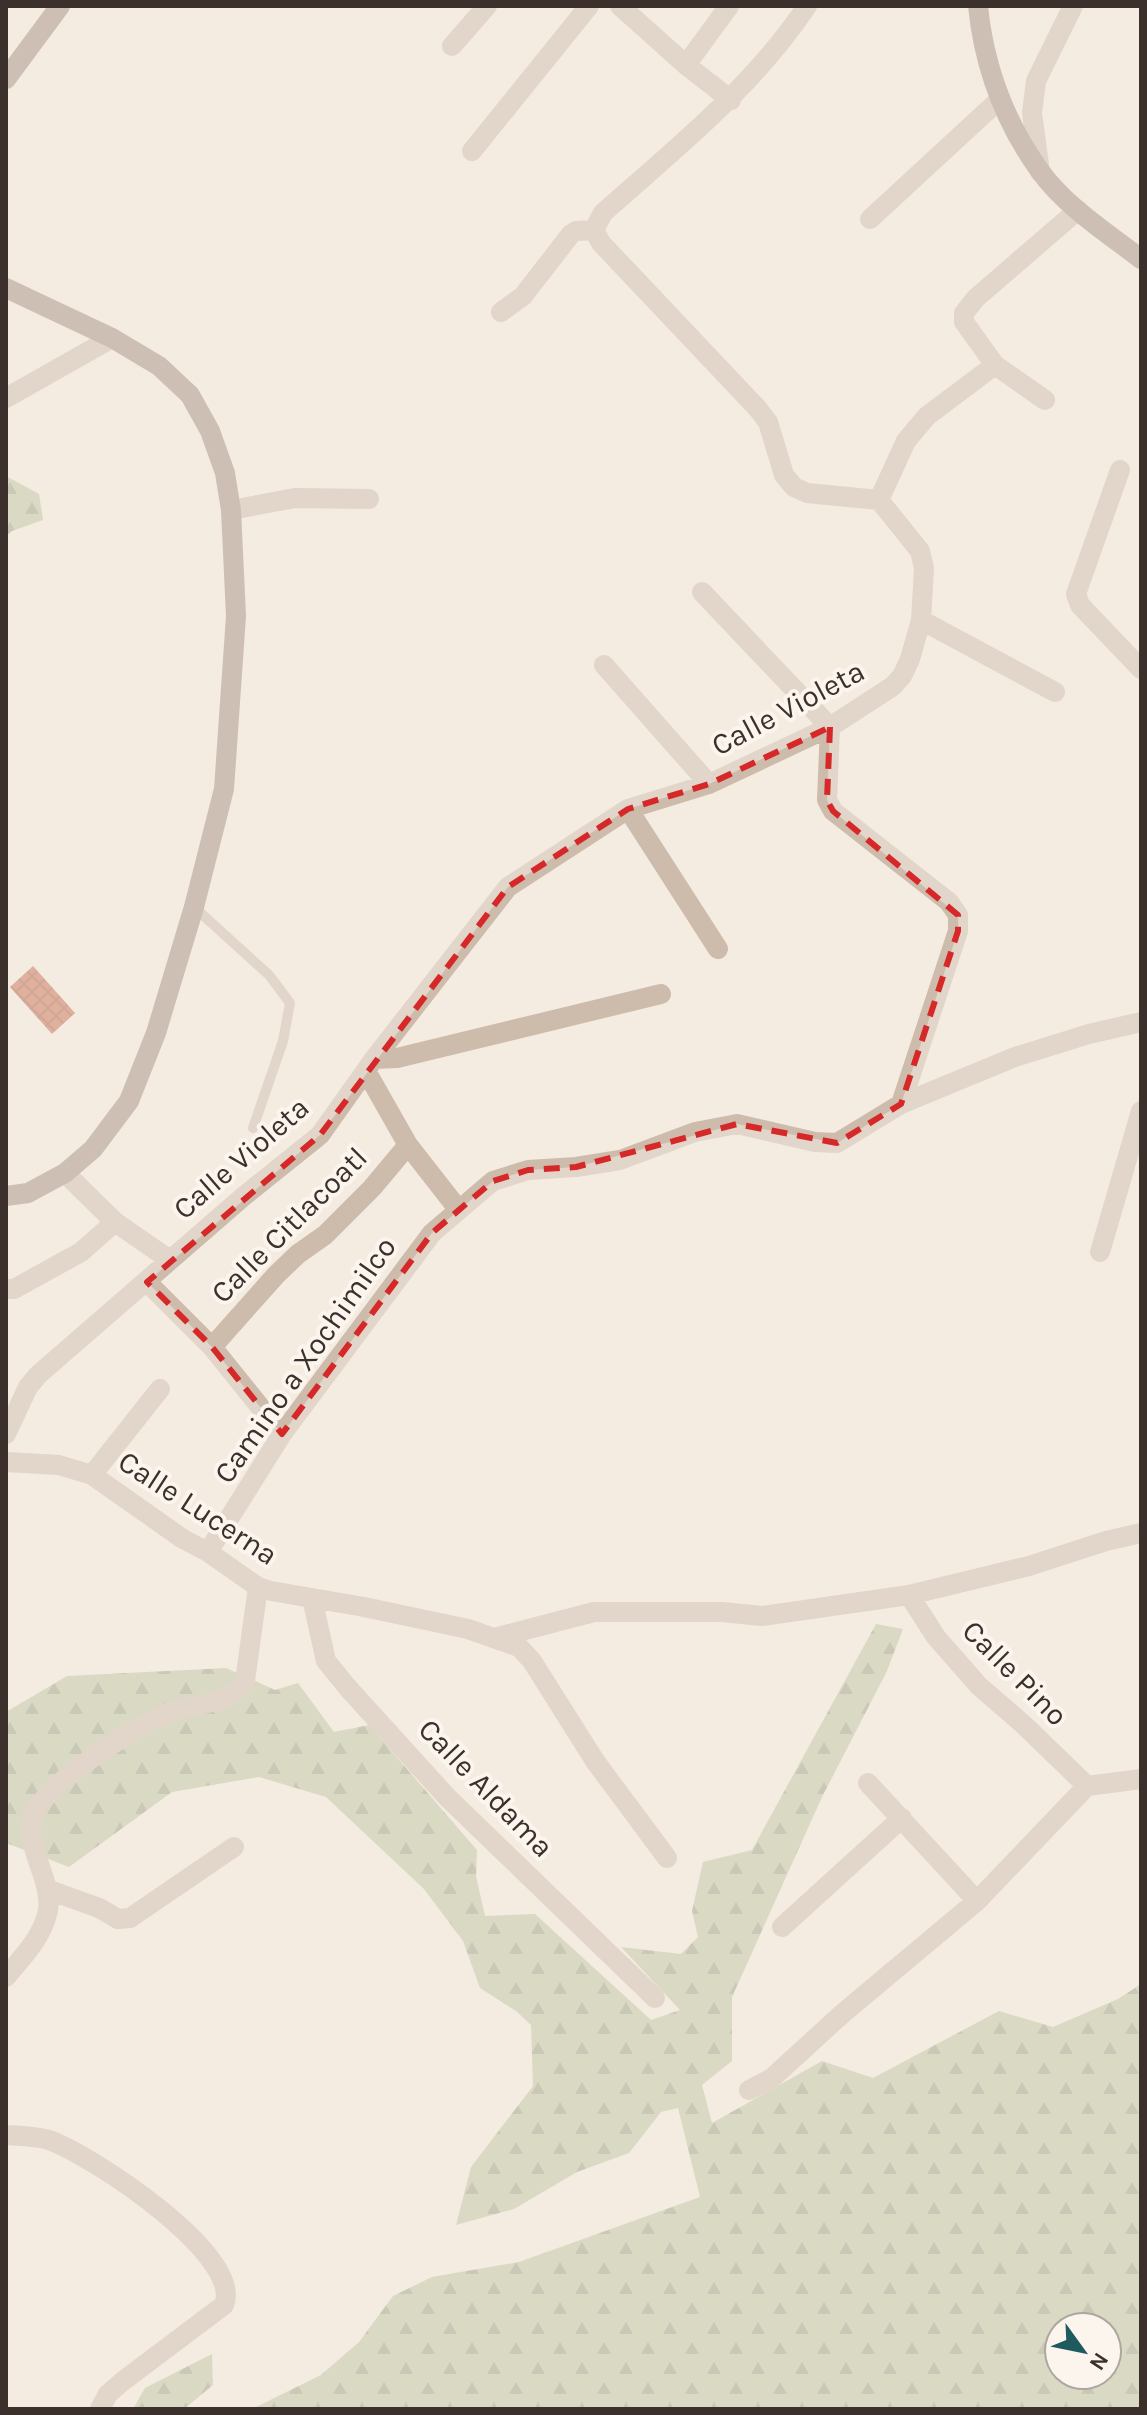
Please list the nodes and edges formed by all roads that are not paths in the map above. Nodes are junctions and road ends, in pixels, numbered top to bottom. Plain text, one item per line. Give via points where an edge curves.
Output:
1 (60, 6) edge
2 (487, 6) edge
3 (589, 6) edge
4 (620, 6) edge
5 (729, 6) edge
6 (807, 6) edge
7 (978, 6) edge
8 (1073, 6) edge
9 (452, 46) dead end
10 (686, 65) junction
11 (6, 79) edge
12 (731, 100) junction
13 (999, 100) junction
14 (472, 151) dead end
15 (1040, 172) junction
16 (1078, 210) junction
17 (870, 219) dead end
18 (594, 230) junction
19 (1141, 259) edge
20 (6, 288) edge
21 (501, 312) dead end
22 (112, 338) junction
23 (995, 365) junction
24 (6, 398) edge
25 (1045, 400) dead end
26 (1120, 470) dead end
27 (369, 499) dead end
28 (879, 500) junction
29 (231, 510) junction
30 (702, 592) dead end
31 (921, 620) junction
32 (604, 665) dead end
33 (1141, 669) edge
34 (1055, 692) dead end
35 (830, 727) junction
36 (709, 784) junction
37 (628, 809) junction
38 (194, 907) junction
39 (718, 949) dead end
40 (661, 994) dead end
41 (1141, 1022) edge
42 (370, 1065) junction
43 (901, 1104) junction
44 (1141, 1111) edge
45 (253, 1128) dead end
46 (408, 1145) junction
47 (65, 1173) junction
48 (6, 1196) edge
49 (458, 1209) junction
50 (115, 1222) junction
51 (1100, 1252) dead end
52 (170, 1260) junction
53 (147, 1282) junction
54 (6, 1289) edge
55 (212, 1347) junction
56 (160, 1389) dead end
57 (6, 1434) edge
58 (282, 1434) junction
59 (6, 1462) edge
60 (92, 1475) junction
61 (1141, 1533) edge
62 (208, 1552) junction
63 (258, 1587) junction
64 (909, 1595) junction
65 (312, 1598) junction
66 (498, 1637) junction
67 (1141, 1779) edge
68 (868, 1783) dead end
69 (1087, 1786) junction
70 (902, 1818) junction
71 (234, 1847) dead end
72 (667, 1858) dead end
73 (49, 1890) junction
74 (977, 1901) junction
75 (782, 1927) dead end
76 (6, 1977) edge
77 (655, 1998) dead end
78 (749, 2090) dead end
79 (6, 2135) edge
80 (100, 2409) edge

1 - 11 main road
2 - 9 street
3 - 14 street
4 - 10 street
5 - 10 street
6 - 12 street
7 - 13 main road via 985,59
8 - 15 street via 1036,81 1032,113
10 - 12 street
12 - 18 street via 603,213
13 - 15 main road
13 - 17 street
15 - 16 main road
16 - 19 main road
16 - 23 street via 964,313 964,322
18 - 21 street via 571,234 523,296
18 - 28 street via 768,422 784,475 794,487
20 - 22 main road
22 - 24 street
22 - 29 main road via 159,366 190,395 225,473
23 - 25 street
23 - 28 street via 927,416 906,441
26 - 33 street via 1076,594 1080,605
27 - 29 street via 295,498
28 - 31 street, Calle Violeta via 920,551
29 - 38 main road via 236,616 224,789
30 - 35 street
31 - 34 street
31 - 35 street, Calle Violeta via 902,676
32 - 36 street
35 - 36 street, Calle Violeta
35 - 43 street via 827,800 833,811 949,902 958,915 958,931
36 - 37 street, Calle Violeta
37 - 39 street
37 - 42 street, Calle Violeta via 508,887
38 - 45 lane via 269,975 290,1003 283,1041
38 - 47 main road via 129,1101 93,1149
40 - 42 street
41 - 43 street, Camino a Xochimilco via 1015,1057
42 - 46 street
42 - 52 street, Calle Violeta via 320,1135
43 - 49 street, Camino a Xochimilco via 837,1143 737,1124 695,1132 620,1160 528,1170 493,1181
44 - 51 street
46 - 49 street
46 - 55 street, Calle Citlacoatl via 325,1235 276,1275
47 - 48 main road via 28,1193
47 - 50 street
49 - 58 street, Camino a Xochimilco via 432,1233
50 - 52 street
50 - 54 street via 81,1252
52 - 53 street, Calle Violeta
53 - 55 street
53 - 57 street, Calle Violeta via 38,1375
55 - 58 street
56 - 60 street
58 - 62 street, Camino a Xochimilco
59 - 60 street, Calle Lucerna via 59,1465
60 - 62 street, Calle Lucerna
61 - 64 street
62 - 63 street, Calle Lucerna
63 - 65 street, Calle Lucerna
63 - 73 street via 245,1681 237,1693 166,1713 131,1732 81,1766 38,1805 31,1823 33,1845
64 - 66 street via 762,1616 594,1612
64 - 69 street, Calle Pino via 936,1637 979,1686
65 - 66 street, Calle Lucerna
65 - 77 street, Calle Aldama via 326,1661 348,1688 447,1797
66 - 72 street via 532,1661 595,1761
67 - 69 street
68 - 70 street
69 - 74 street
70 - 74 street
70 - 75 street
71 - 73 street via 130,1918 118,1919
73 - 76 street via 43,1927
74 - 78 street via 772,2078
79 - 80 street via 49,2140 131,2186 208,2256 225,2282 224,2305 123,2381

